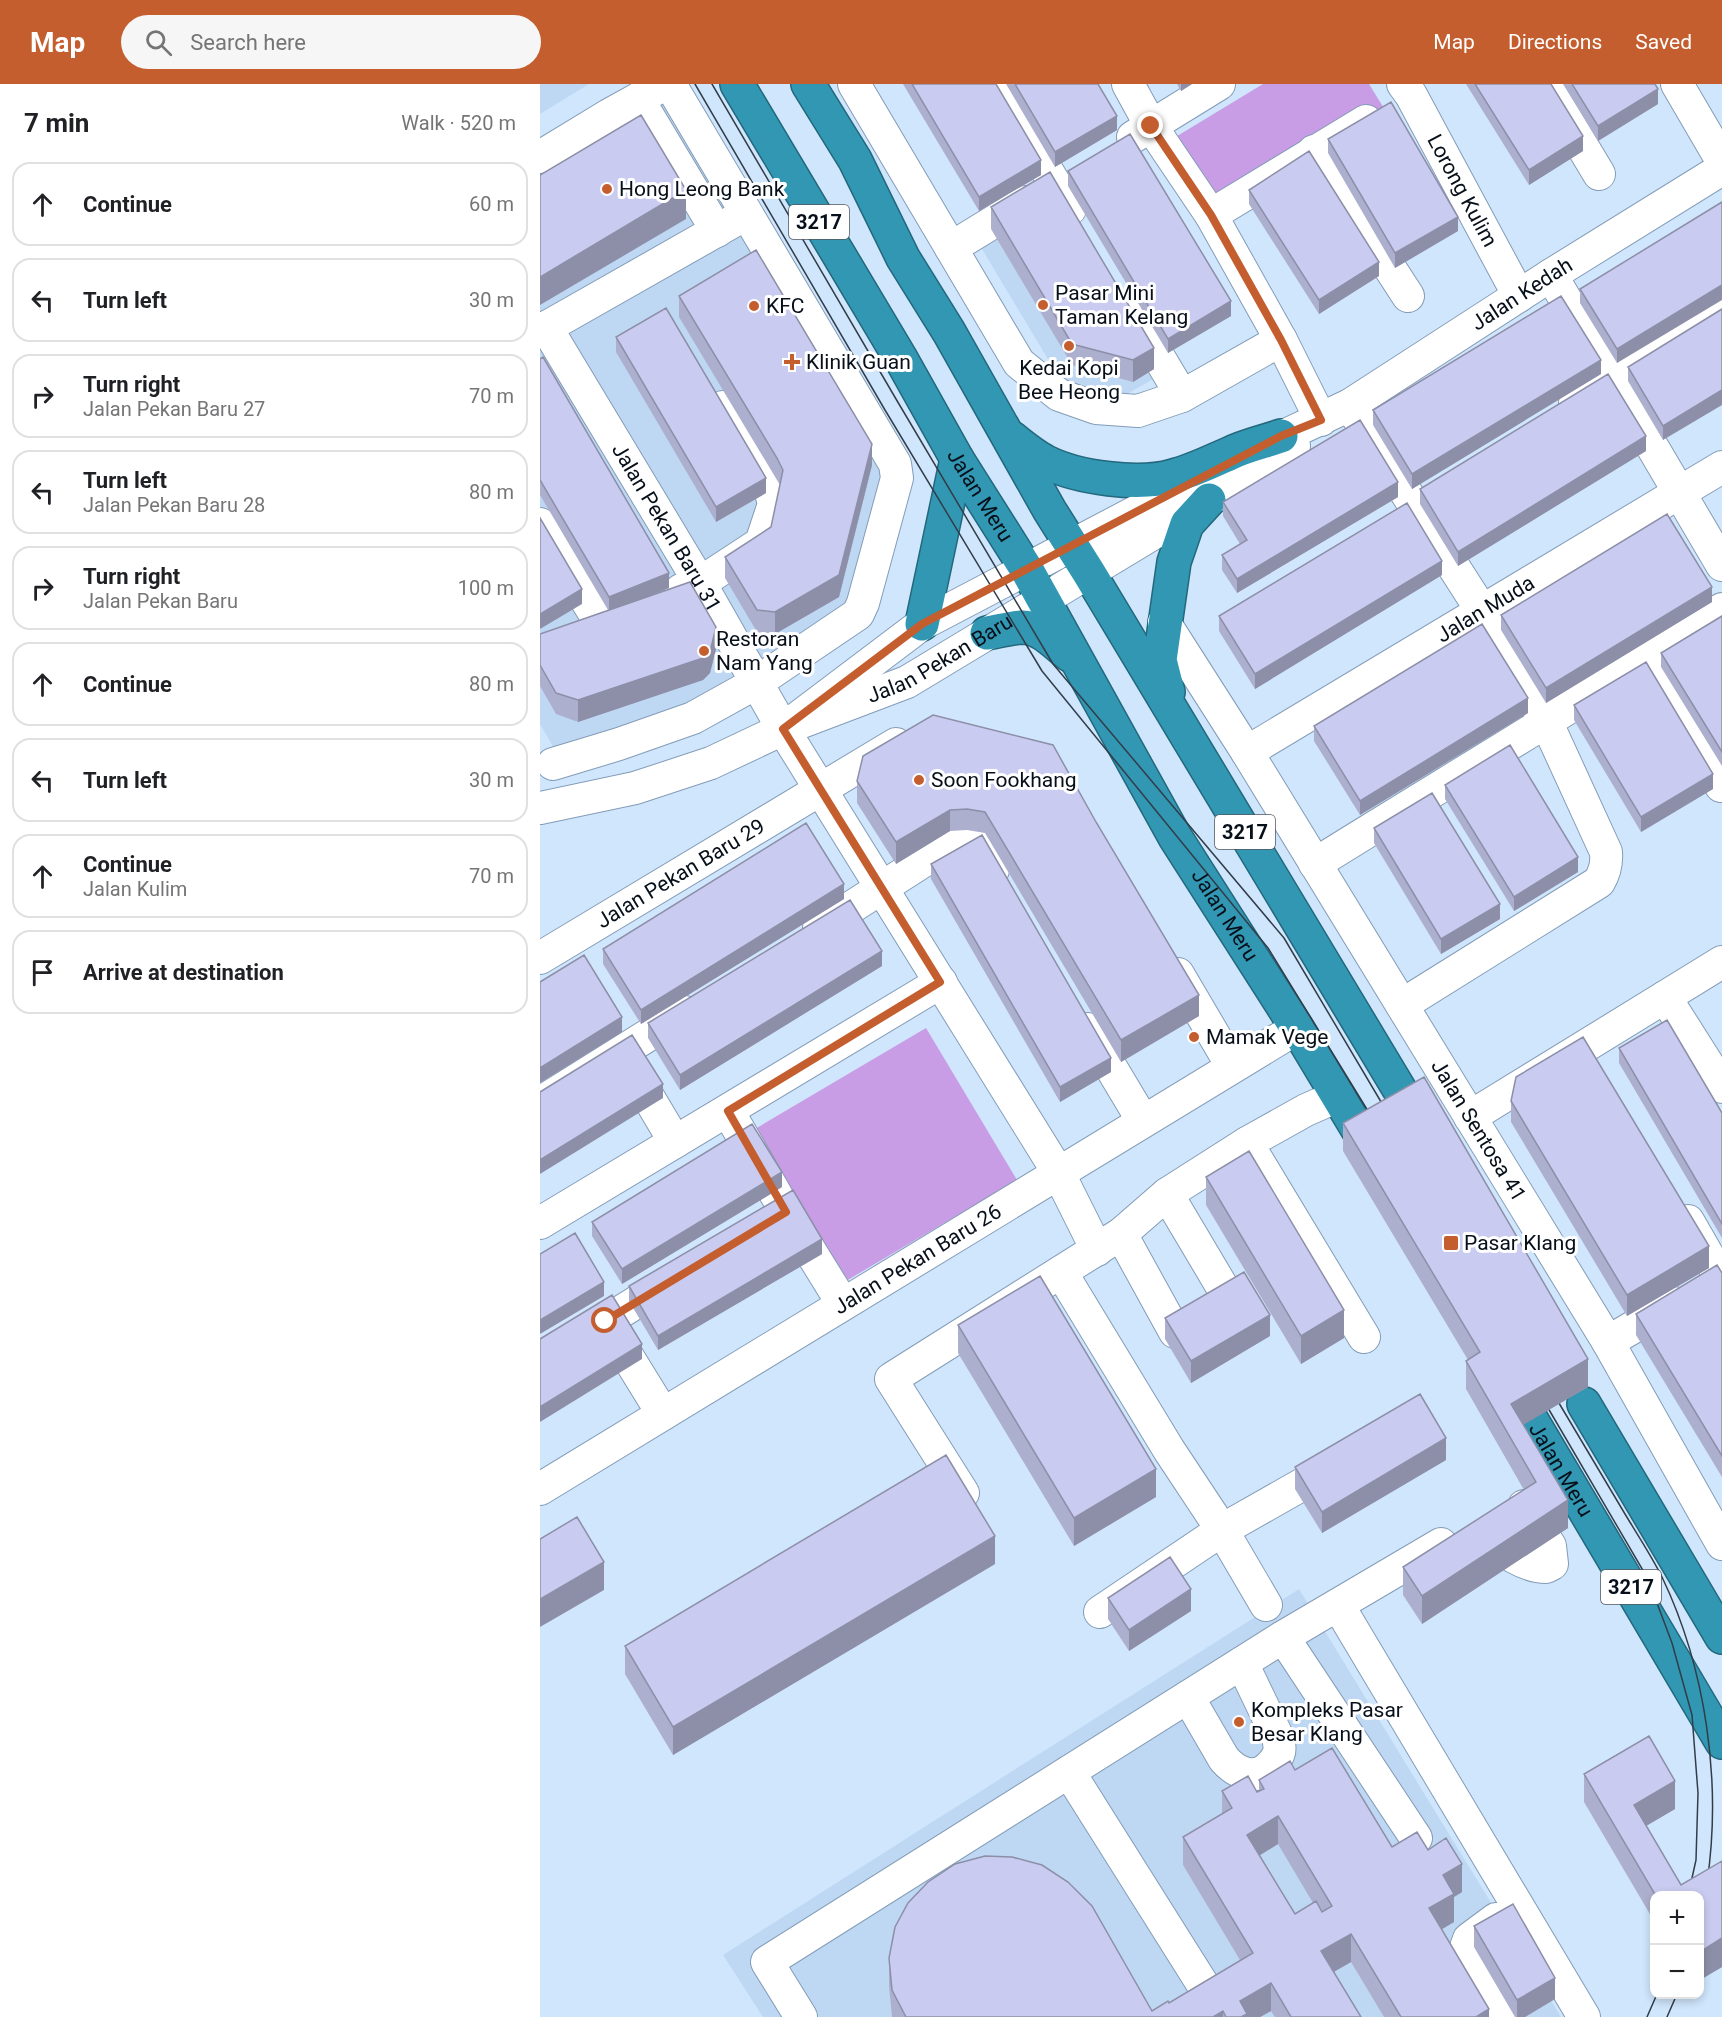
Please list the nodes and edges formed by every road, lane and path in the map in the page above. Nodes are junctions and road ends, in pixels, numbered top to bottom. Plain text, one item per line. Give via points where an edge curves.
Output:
1 (668, 84) edge
2 (737, 84) edge
3 (808, 84) edge
4 (854, 84) edge
5 (995, 84) edge
6 (1128, 84) edge
7 (1219, 84) edge
8 (1545, 84) edge
9 (1677, 84) edge
10 (1407, 89) edge
11 (627, 92) edge
12 (1151, 126) junction
13 (1113, 149) edge
14 (1314, 152) junction
15 (540, 157) edge
16 (1722, 161) edge
17 (1084, 167) edge
18 (1722, 169) edge
19 (1599, 174) dead end
20 (1055, 184) junction
21 (746, 214) junction
22 (1211, 215) junction
23 (717, 231) junction
24 (1085, 235) edge
25 (951, 248) junction
26 (1551, 275) junction
27 (1116, 285) edge
28 (1408, 296) dead end
29 (1520, 296) junction
30 (1722, 313) edge
31 (543, 329) edge
32 (948, 332) junction
33 (1281, 340) junction
34 (705, 378) edge
35 (1614, 380) junction
36 (1182, 396) junction
37 (1350, 405) junction
38 (1553, 416) edge
39 (1321, 420) junction
40 (1281, 436) junction
41 (957, 459) junction
42 (1722, 466) edge
43 (1679, 492) junction
44 (1209, 500) junction
45 (540, 524) edge
46 (1071, 545) junction
47 (1722, 565) edge
48 (1027, 570) junction
49 (1089, 573) junction
50 (700, 583) junction
51 (659, 598) edge
52 (1044, 599) junction
53 (1722, 609) edge
54 (629, 610) edge
55 (1482, 611) junction
56 (598, 621) junction
57 (1164, 622) junction
58 (922, 624) junction
59 (569, 632) edge
60 (987, 633) junction
61 (1076, 660) junction
62 (1645, 660) junction
63 (756, 683) junction
64 (1172, 712) junction
65 (1546, 722) junction
66 (783, 729) junction
67 (921, 729) edge
68 (1247, 752) junction
69 (546, 754) edge
70 (1721, 786) edge
71 (821, 790) junction
72 (574, 801) junction
73 (540, 808) edge
74 (1315, 864) junction
75 (882, 888) junction
76 (1009, 897) edge
77 (792, 945) edge
78 (1162, 946) edge
79 (549, 953) edge
80 (1718, 974) edge
81 (576, 976) edge
82 (940, 982) junction
83 (712, 995) edge
84 (1665, 997) junction
85 (1402, 1005) junction
86 (1076, 1009) edge
87 (604, 1023) edge
88 (1297, 1028) junction
89 (621, 1052) junction
90 (1232, 1066) junction
91 (1722, 1087) edge
92 (1401, 1092) edge
93 (1338, 1096) junction
94 (540, 1103) edge
95 (728, 1111) junction
96 (1470, 1117) junction
97 (1143, 1120) junction
98 (675, 1142) junction
99 (1247, 1143) junction
100 (1058, 1173) junction
101 (1387, 1179) edge
102 (1167, 1194) junction
103 (1674, 1197) edge
104 (548, 1228) edge
105 (1109, 1242) junction
106 (696, 1266) edge
107 (1061, 1272) junction
108 (1721, 1278) edge
109 (1227, 1295) edge
110 (843, 1304) junction
111 (599, 1311) junction
112 (1175, 1332) edge
113 (1364, 1337) dead end
114 (1608, 1341) junction
115 (540, 1362) edge
116 (1497, 1362) edge
117 (1584, 1404) dead end
118 (663, 1414) junction
119 (1361, 1450) edge
120 (1563, 1472) junction
121 (540, 1489) edge
122 (965, 1496) edge
123 (1519, 1497) junction
124 (1471, 1526) junction
125 (1222, 1530) junction
126 (1722, 1544) edge
127 (1266, 1605) dead end
128 (1338, 1605) junction
129 (1100, 1612) dead end
130 (1721, 1634) edge
131 (1283, 1637) junction
132 (1242, 1663) junction
133 (1188, 1697) junction
134 (1722, 1742) edge
135 (1069, 1772) junction
136 (1416, 1838) edge
137 (1496, 1919) edge
138 (1205, 1988) edge
139 (792, 2014) edge
140 (1504, 2017) edge
141 (1584, 2017) edge

1 - 11 street
1 - 21 street
2 - 41 highway, Jalan Meru / 3217
3 - 32 highway, 3217 via 855,160 903,258
4 - 25 street
5 - 20 street
6 - 12 street
7 - 12 street
8 - 19 street
9 - 16 street
10 - 14 street
10 - 29 street, Lorong Kulim
11 - 15 street via 609,115
11 - 23 street
12 - 13 street
12 - 22 street
14 - 22 street
14 - 28 street
17 - 20 street
18 - 26 street, Jalan Kedah
20 - 24 street
20 - 25 street
21 - 23 street
21 - 63 street via 896,464 897,478 858,614
22 - 33 street
23 - 31 street
25 - 36 street via 1019,363 1059,395 1096,408 1138,411
26 - 29 street, Jalan Kedah
26 - 35 street
27 - 36 street
29 - 37 street, Jalan Kedah
30 - 35 street
31 - 50 street, Jalan Pekan Baru 31
32 - 40 highway via 1006,434 1037,457 1065,469 1130,479 1170,477
32 - 46 highway, 3217
33 - 36 street
33 - 39 street
34 - 50 street via 767,477 774,504 761,543
35 - 38 street
35 - 43 street
37 - 39 street, Jalan Kedah
37 - 55 street
39 - 40 street, Jalan Pekan Baru
39 - 44 street, Jalan Pekan Baru via 1288,452
40 - 46 street, Jalan Pekan Baru
41 - 48 highway, Jalan Meru / 3217
41 - 58 highway
42 - 43 street, Jalan Muda
43 - 47 street
43 - 55 street, Jalan Muda
44 - 49 street, Jalan Pekan Baru
44 - 57 highway via 1186,524 1174,562
45 - 56 street
46 - 48 street, Jalan Pekan Baru
46 - 49 highway, 3217
48 - 52 highway, Jalan Meru / 3217
48 - 58 street, Jalan Pekan Baru
49 - 52 street, Jalan Pekan Baru
49 - 64 highway, 3217
50 - 51 street
50 - 63 street, Jalan Pekan Baru 31
52 - 60 street, Jalan Pekan Baru
52 - 61 highway, Jalan Meru / 3217
53 - 62 street
54 - 56 street
55 - 65 street
55 - 68 street, Jalan Muda
56 - 59 street
57 - 64 highway via 1160,660
57 - 68 street, Jalan Sentosa 41
58 - 66 street, Jalan Pekan Baru
60 - 61 highway via 1029,628
60 - 66 street, Jalan Pekan Baru via 907,682
61 - 88 highway, Jalan Meru / 3217 via 1175,837
62 - 65 street
62 - 70 street
63 - 66 street, Jalan Pekan Baru 31
63 - 69 street via 693,718 619,744
64 - 92 highway, 3217
65 - 74 street via 1435,803
65 - 85 street via 1606,852 1604,873 1599,882 1508,925
66 - 71 street, Jalan Pekan Baru 31
66 - 72 street, Jalan Pekan Baru via 711,763 635,788
67 - 71 street, Jalan Pekan Baru 29
68 - 74 street, Jalan Sentosa 41
69 - 72 street
71 - 75 street, Jalan Pekan Baru 31
71 - 79 street, Jalan Pekan Baru 29
72 - 73 street, Jalan Pekan Baru
74 - 85 street, Jalan Sentosa 41
75 - 76 street via 952,842 979,846
75 - 77 street
75 - 82 street, Jalan Pekan Baru 31
78 - 90 street
79 - 81 street
80 - 84 street
82 - 95 street
82 - 100 street, Jalan Pekan Baru 31
83 - 89 street
84 - 91 street
84 - 96 street via 1592,1057
85 - 96 street, Jalan Sentosa 41
86 - 97 street
87 - 89 street
88 - 90 street, Jalan Pekan Baru 26
88 - 93 highway, Jalan Meru / 3217
89 - 94 street
89 - 98 street
90 - 97 street, Jalan Pekan Baru 26
93 - 99 street
93 - 101 highway, Jalan Meru / 3217
95 - 98 street
95 - 110 street via 776,1218
96 - 114 street, Jalan Sentosa 41
97 - 100 street, Jalan Pekan Baru 26
98 - 104 street
99 - 102 street
99 - 113 street
100 - 105 street, Jalan Pekan Baru 31
100 - 110 street, Jalan Pekan Baru 26
102 - 105 street
102 - 109 street
103 - 108 street
105 - 107 street
105 - 112 street, Jalan Pekan Baru 31
106 - 111 street
107 - 122 street via 891,1378
107 - 125 street
108 - 114 street
110 - 118 street, Jalan Pekan Baru 26
111 - 115 street
111 - 118 street
114 - 126 street, Jalan Sentosa 41
116 - 120 highway, Jalan Meru / 3217
117 - 130 highway, 3217
118 - 121 street, Jalan Pekan Baru 26
119 - 125 street
120 - 123 street
120 - 134 highway, Jalan Meru / 3217
123 - 124 street
123 - 124 street via 1550,1546 1552,1564 1546,1568 1504,1552
124 - 128 street
125 - 127 street
125 - 129 street
128 - 131 street
128 - 141 street
131 - 132 street
131 - 136 street
132 - 133 street
132 - 133 street via 1278,1738 1278,1756 1269,1768 1255,1775 1240,1773 1231,1766
133 - 135 street
135 - 138 street
135 - 139 street via 767,1962
137 - 140 street via 1469,1939 1465,1950

